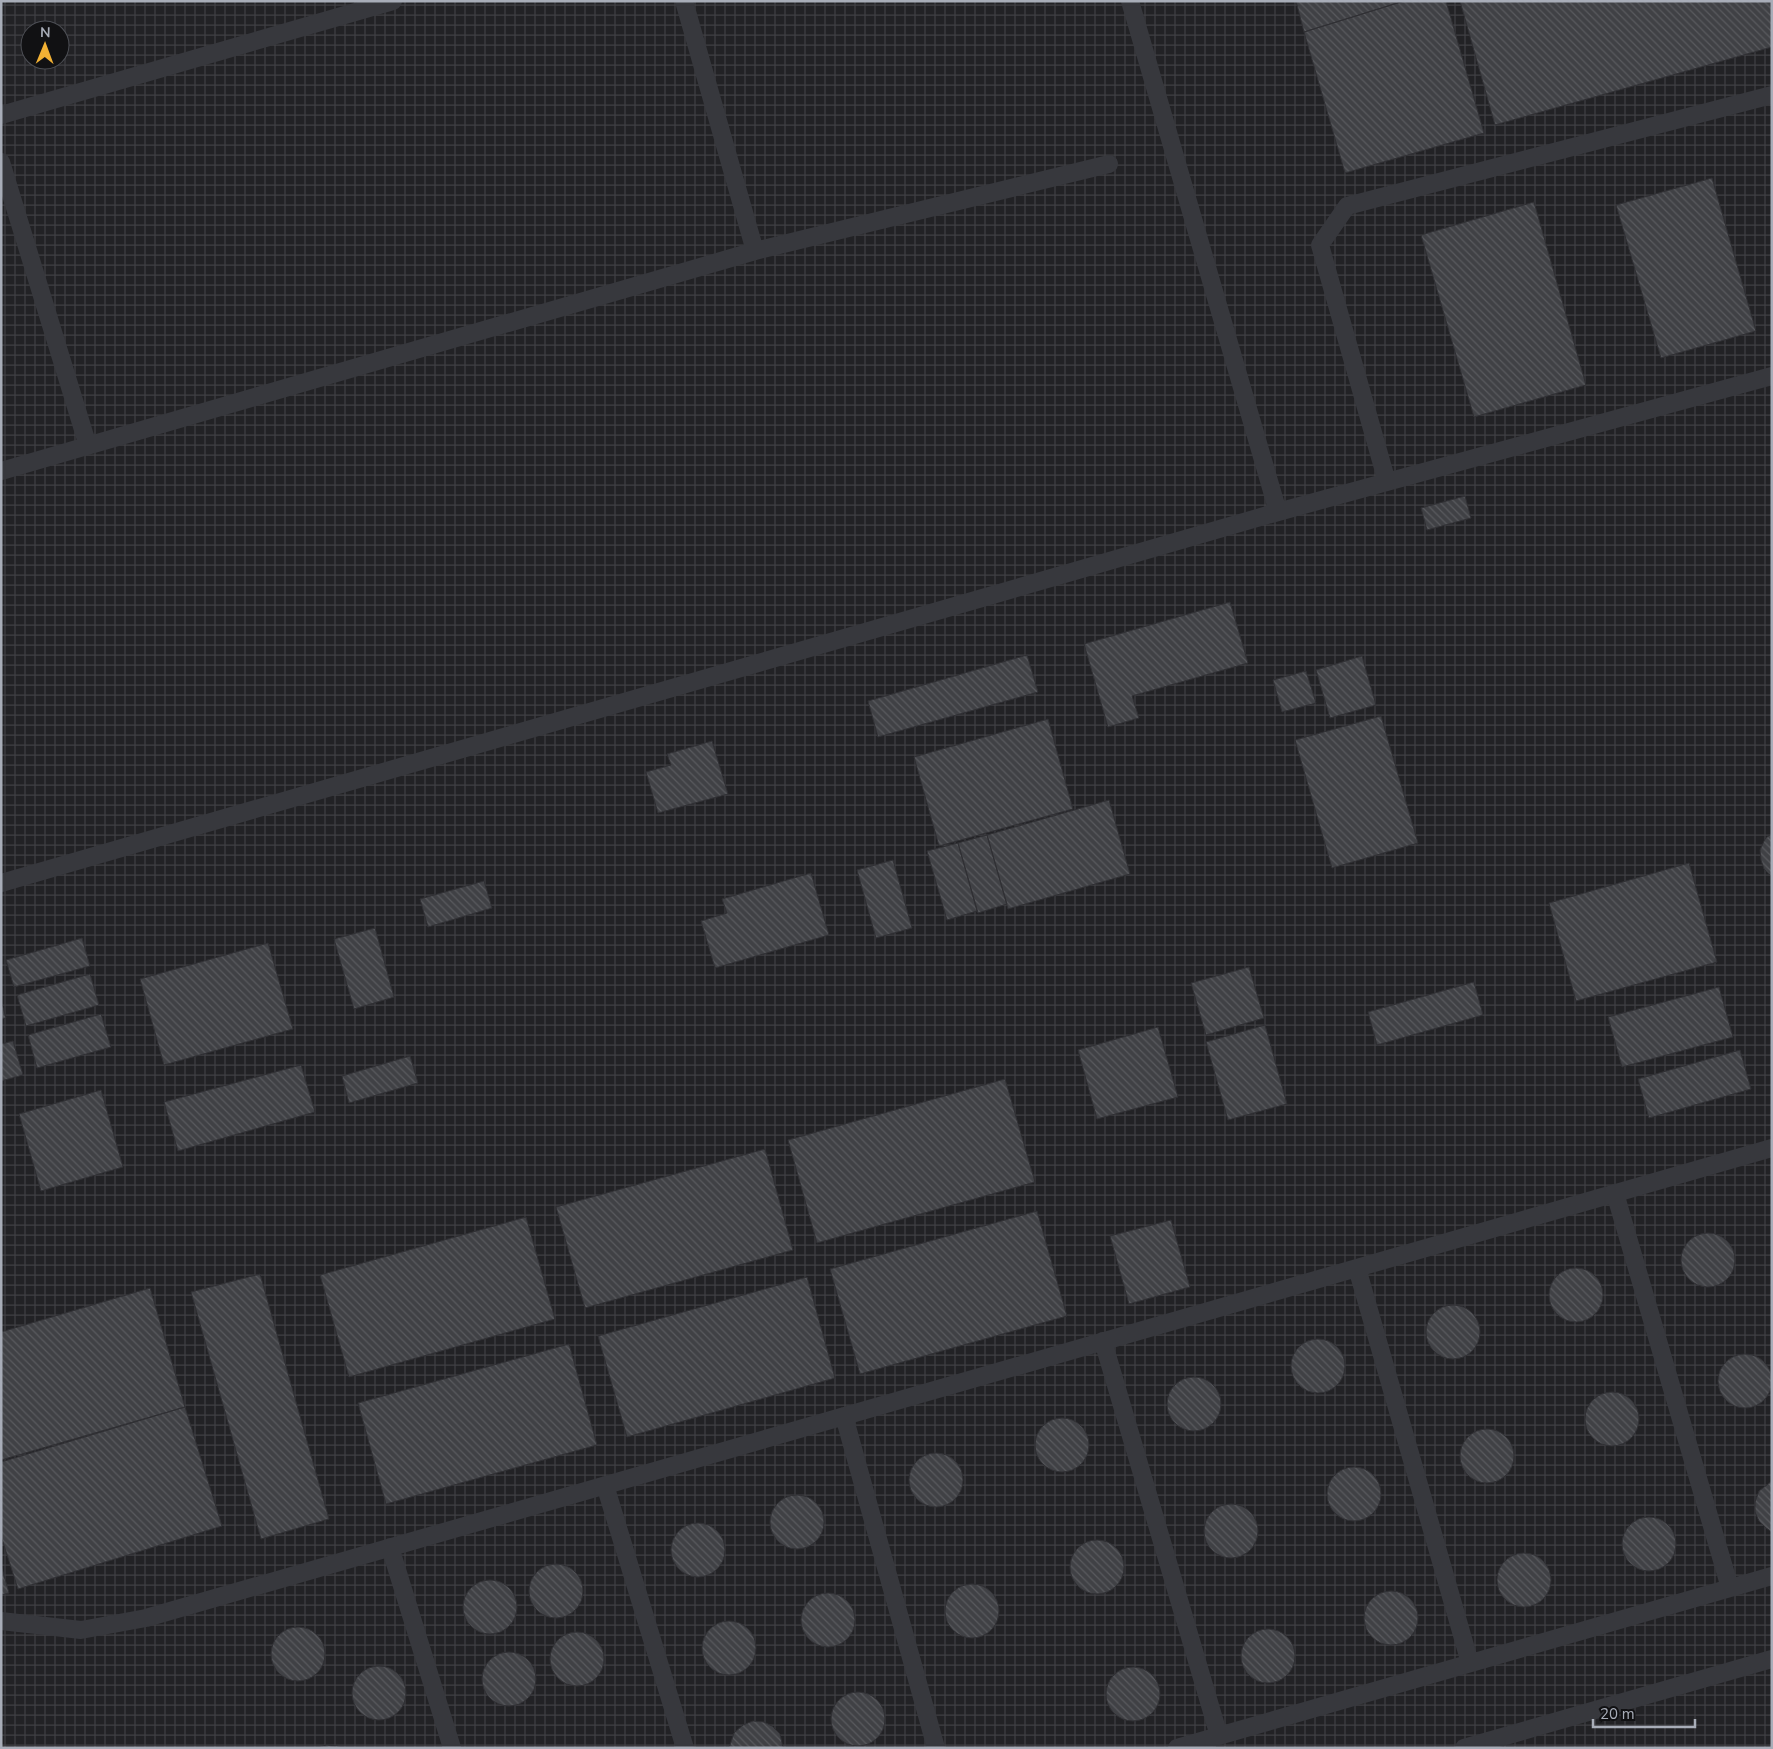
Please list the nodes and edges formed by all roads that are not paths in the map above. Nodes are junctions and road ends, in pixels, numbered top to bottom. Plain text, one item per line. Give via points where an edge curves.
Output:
1 (393, 1) edge
2 (684, 1) edge
3 (1130, 1) edge
4 (1772, 95) edge
5 (1, 115) edge
6 (1, 162) edge
7 (1109, 164) dead end
8 (755, 251) junction
9 (1772, 376) edge
10 (88, 446) junction
11 (1, 471) edge
12 (1387, 482) junction
13 (1278, 512) junction
14 (1, 883) edge
15 (1772, 1148) edge
16 (1615, 1193) junction
17 (1357, 1268) junction
18 (1103, 1341) junction
19 (844, 1416) junction
20 (605, 1485) junction
21 (390, 1547) junction
22 (1772, 1576) edge
23 (1730, 1588) junction
24 (1, 1621) edge
25 (1772, 1660) edge
26 (1470, 1663) junction
27 (1219, 1736) junction
28 (452, 1748) edge
29 (685, 1748) edge
30 (936, 1748) edge
31 (1177, 1748) edge
32 (1464, 1748) edge

1 - 5 lane
2 - 8 lane
3 - 13 lane
4 - 12 lane via 1347,206 1320,245
6 - 10 lane
7 - 8 lane
8 - 10 lane
9 - 12 lane
10 - 11 lane
12 - 13 lane
13 - 14 lane
15 - 16 lane
16 - 17 lane
16 - 23 lane
17 - 18 lane
17 - 26 lane
18 - 19 lane
18 - 27 lane
19 - 20 lane
19 - 30 lane
20 - 21 lane
20 - 29 lane
21 - 24 lane via 146,1618 81,1630
21 - 28 lane
22 - 23 lane
23 - 26 lane
25 - 32 lane
26 - 27 lane
27 - 31 lane

